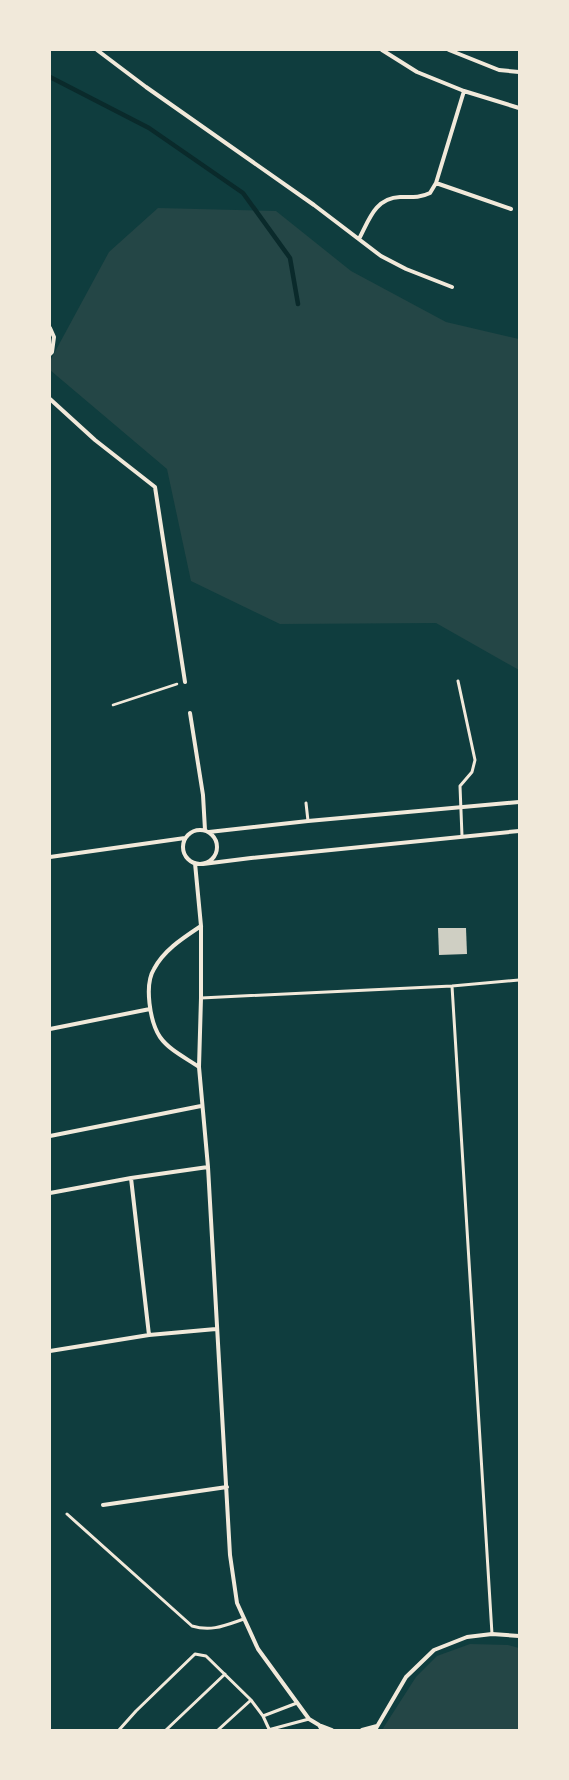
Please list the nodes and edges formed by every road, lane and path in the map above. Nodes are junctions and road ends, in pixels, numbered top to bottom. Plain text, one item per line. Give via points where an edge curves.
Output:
1 (97, 50) edge
2 (382, 50) edge
3 (449, 50) edge
4 (519, 72) edge
5 (464, 91) junction
6 (519, 108) edge
7 (436, 183) junction
8 (511, 209) dead end
9 (359, 239) junction
10 (452, 287) dead end
11 (50, 328) edge
12 (50, 354) edge
13 (50, 399) edge
14 (458, 681) dead end
15 (185, 682) joint
16 (113, 705) dead end
17 (190, 713) dead end
18 (519, 802) edge
19 (306, 803) dead end
20 (460, 808) junction
21 (308, 821) junction
22 (207, 831) junction
23 (519, 831) edge
24 (462, 836) junction
25 (186, 838) junction
26 (50, 857) edge
27 (195, 863) junction
28 (203, 864) junction
29 (201, 926) junction
30 (519, 980) edge
31 (452, 986) junction
32 (202, 998) junction
33 (150, 1009) junction
34 (50, 1029) edge
35 (199, 1066) junction
36 (202, 1106) junction
37 (50, 1136) edge
38 (208, 1167) junction
39 (131, 1178) junction
40 (50, 1193) edge
41 (216, 1329) junction
42 (149, 1335) junction
43 (50, 1351) edge
44 (226, 1487) junction
45 (103, 1505) dead end
46 (66, 1514) dead end
47 (244, 1619) junction
48 (492, 1634) junction
49 (519, 1636) edge
50 (225, 1674) junction
51 (250, 1700) junction
52 (297, 1704) junction
53 (262, 1716) junction
54 (309, 1719) junction
55 (319, 1725) junction
56 (376, 1728) edge
57 (119, 1730) edge
58 (166, 1730) edge
59 (218, 1730) edge
60 (268, 1730) edge
61 (322, 1730) edge
62 (332, 1730) edge
63 (362, 1730) edge

1 - 9 street
2 - 5 street via 417,72
3 - 4 street via 499,70
5 - 6 street
5 - 7 street
7 - 8 street
7 - 9 street via 430,193 422,197 393,198 381,202
9 - 10 street via 381,256 406,269
11 - 12 street via 54,337
13 - 15 street via 95,440 155,487
14 - 20 lane via 475,760 472,772 460,786
15 - 16 path
17 - 22 street
18 - 20 street
19 - 21 lane
20 - 21 street
20 - 24 lane
21 - 22 street
22 - 25 street via 198,830
22 - 28 street via 216,840 217,850 212,859
23 - 24 street
24 - 28 street
25 - 26 street
25 - 27 street via 183,846 185,853
27 - 28 street
27 - 29 street
29 - 32 street
29 - 33 street via 178,942 153,970 149,982
30 - 31 lane
31 - 32 lane
31 - 48 lane
32 - 35 street
33 - 34 street
33 - 35 street via 160,1037 173,1050
35 - 36 street
36 - 37 street
36 - 38 street
38 - 39 street
38 - 41 street
39 - 40 street
39 - 42 street
41 - 42 street
41 - 44 street
42 - 43 street
44 - 45 street
44 - 47 street via 236,1603
46 - 47 lane via 192,1626 215,1629
47 - 52 street via 258,1649
48 - 49 street
48 - 56 street via 467,1637 434,1650 406,1677
50 - 51 lane
50 - 57 lane via 206,1656 195,1654
50 - 58 lane
51 - 53 lane
51 - 59 lane
52 - 53 lane
52 - 54 street
53 - 60 lane
54 - 55 street
54 - 60 lane
55 - 61 street
55 - 62 street
56 - 63 street

